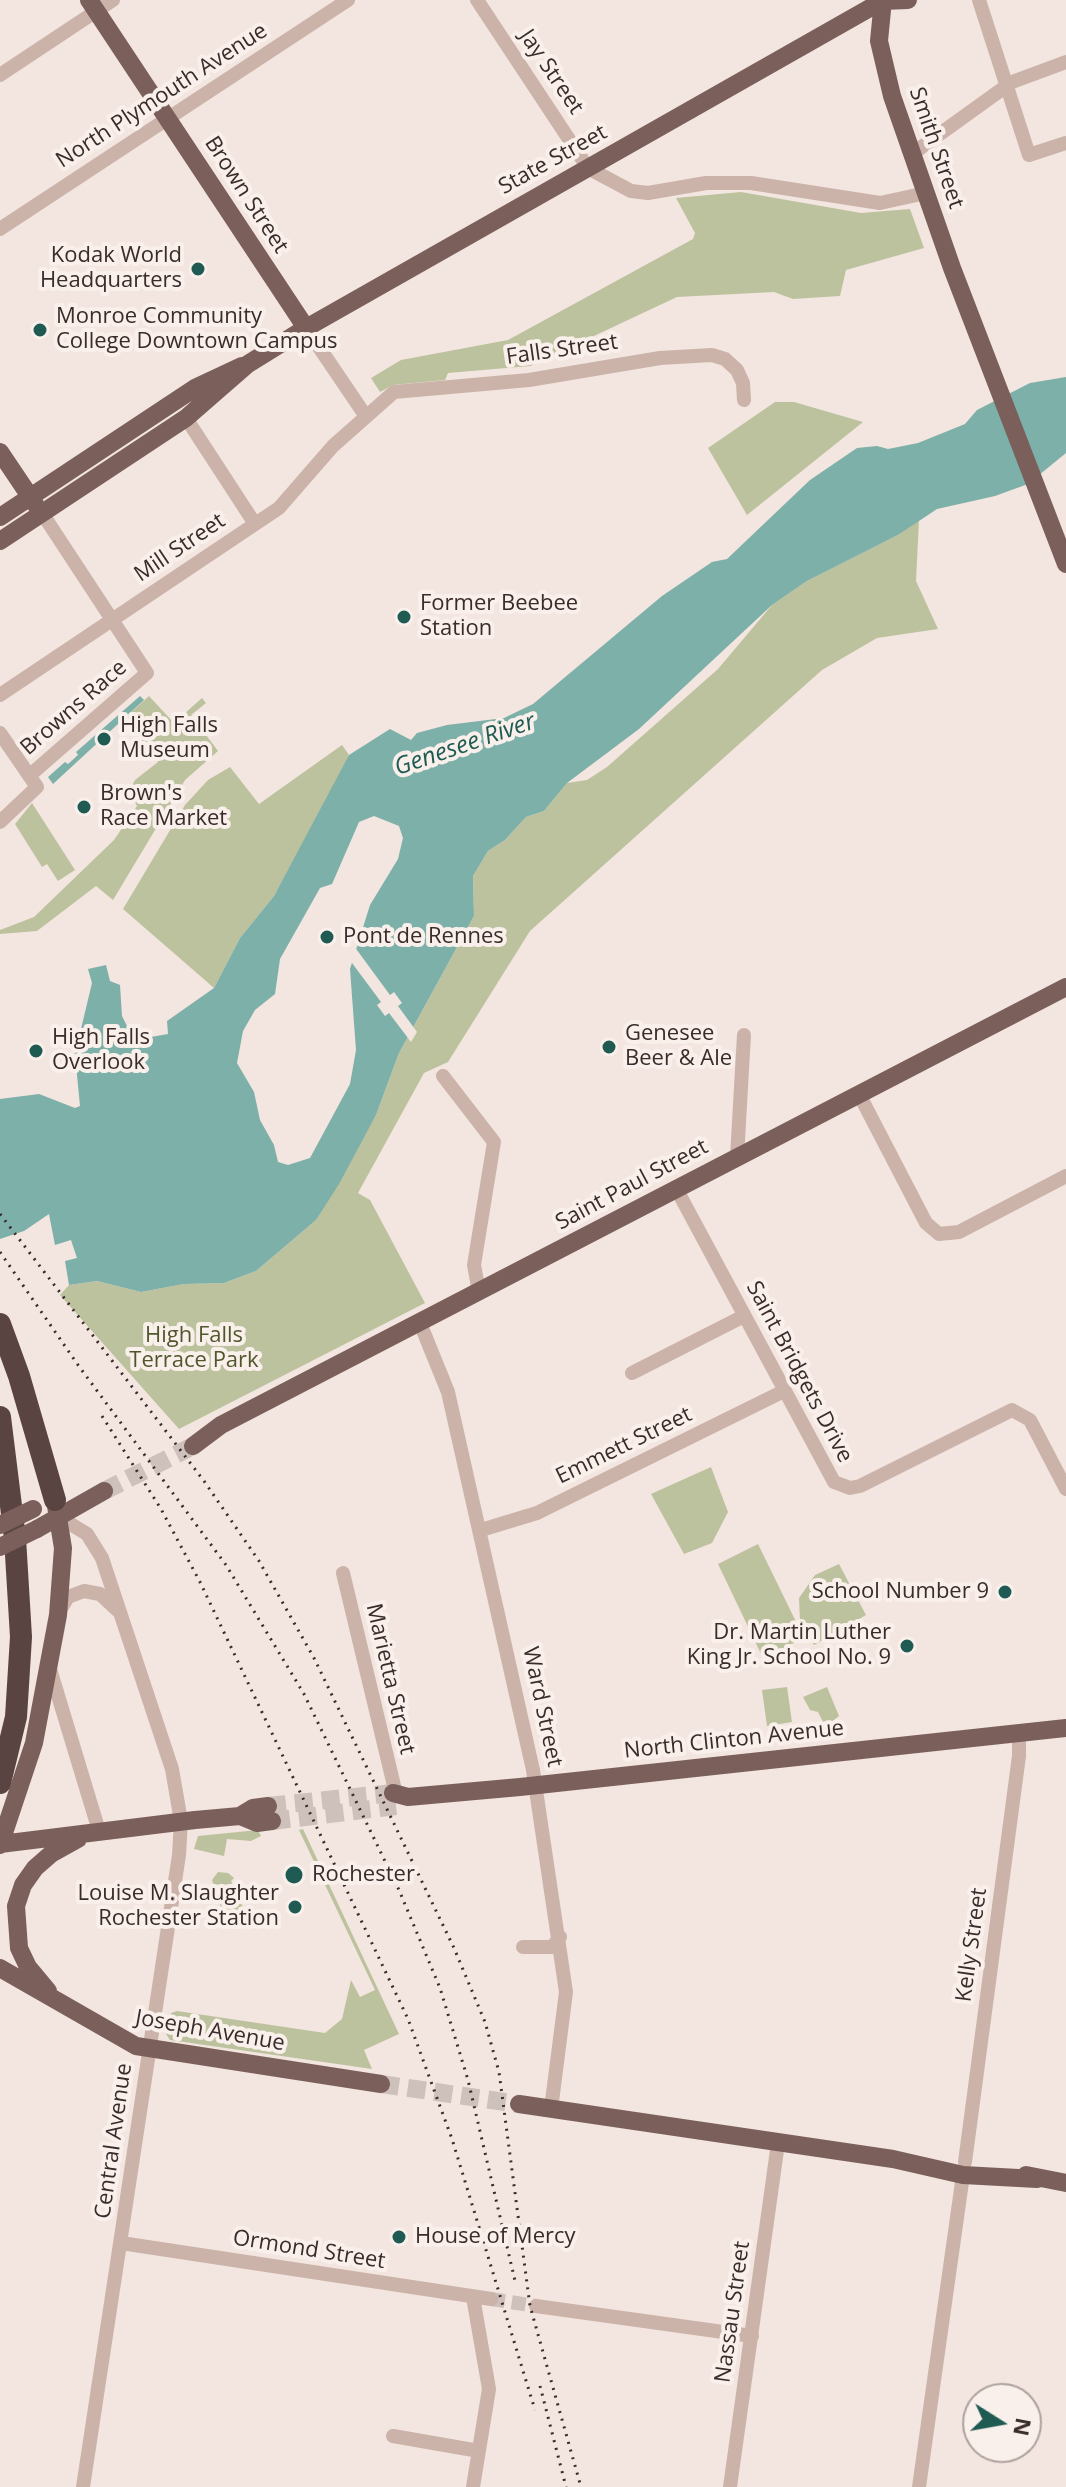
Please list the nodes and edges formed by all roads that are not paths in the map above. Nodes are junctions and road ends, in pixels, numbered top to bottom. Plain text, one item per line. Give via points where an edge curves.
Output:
1 (113, 0) edge
2 (348, 0) edge
3 (477, 0) edge
4 (908, 0) edge
5 (979, 0) edge
6 (877, 2) edge
7 (93, 6) edge
8 (1066, 62) edge
9 (0, 75) edge
10 (1006, 86) junction
11 (168, 119) junction
12 (1066, 143) edge
13 (912, 154) junction
14 (588, 168) junction
15 (926, 193) junction
16 (0, 229) edge
17 (306, 328) junction
18 (248, 364) junction
19 (744, 400) dead end
20 (365, 415) junction
21 (186, 418) junction
22 (0, 452) edge
23 (30, 497) junction
24 (42, 513) junction
25 (0, 517) edge
26 (255, 524) junction
27 (0, 541) edge
28 (1066, 564) edge
29 (112, 620) junction
30 (0, 695) edge
31 (0, 733) edge
32 (33, 782) junction
33 (0, 822) edge
34 (1066, 987) edge
35 (744, 1035) dead end
36 (443, 1076) dead end
37 (859, 1094) junction
38 (737, 1157) junction
39 (1066, 1176) edge
40 (677, 1190) junction
41 (479, 1292) junction
42 (744, 1316) junction
43 (420, 1323) junction
44 (0, 1324) edge
45 (632, 1373) dead end
46 (784, 1391) junction
47 (0, 1417) edge
48 (189, 1442) tunnel mouth
49 (102, 1486) tunnel mouth
50 (1066, 1489) edge
51 (57, 1508) junction
52 (0, 1527) edge
53 (481, 1530) junction
54 (0, 1547) edge
55 (343, 1573) dead end
56 (58, 1615) junction
57 (122, 1618) junction
58 (50, 1669) junction
59 (0, 1723) edge
60 (1066, 1728) edge
61 (1019, 1733) junction
62 (0, 1783) edge
63 (535, 1785) junction
64 (398, 1798) joint
65 (270, 1813) tunnel mouth
66 (181, 1821) junction
67 (99, 1831) junction
68 (0, 1844) edge
69 (560, 1937) junction
70 (523, 1947) dead end
71 (0, 1968) edge
72 (65, 2006) junction
73 (149, 2049) junction
74 (381, 2084) tunnel mouth
75 (519, 2104) tunnel mouth
76 (551, 2109) junction
77 (778, 2143) junction
78 (964, 2168) junction
79 (1066, 2183) edge
80 (121, 2243) junction
81 (473, 2297) junction
82 (491, 2299) tunnel mouth
83 (536, 2306) tunnel mouth
84 (752, 2336) junction
85 (393, 2436) dead end
86 (479, 2451) junction
87 (83, 2487) edge
88 (473, 2487) edge
89 (730, 2487) edge
90 (919, 2487) edge

1 - 7 street
2 - 11 street, North Plymouth Avenue
3 - 14 street, Jay Street
4 - 6 main road
5 - 10 street
6 - 13 main road, Smith Street via 881,52
6 - 14 main road, State Street
7 - 9 street
7 - 11 main road, Brown Street
8 - 10 street
10 - 12 street via 1029,155
10 - 13 street
11 - 16 street, North Plymouth Avenue
11 - 17 main road, Brown Street
13 - 15 main road, Smith Street
14 - 15 street via 637,192 714,182 880,203
14 - 17 main road, State Street
15 - 28 main road, Smith Street
17 - 18 main road, State Street
17 - 20 street, Brown Street
18 - 21 main road, State Street
18 - 23 main road, State Street via 195,388
19 - 20 street, Falls Street via 743,383 733,365 707,355 529,380 402,389
20 - 26 street, Mill Street via 283,504
21 - 24 main road, State Street
21 - 26 street
22 - 23 main road
23 - 24 main road
23 - 25 main road, State Street
24 - 27 main road, State Street
24 - 29 street
26 - 29 street, Mill Street
29 - 30 street, Mill Street
29 - 32 street, Browns Race via 147,673
31 - 32 street
32 - 33 street, Browns Race
34 - 37 main road, Saint Paul Street
35 - 38 street
36 - 41 street via 494,1142 474,1265
37 - 38 main road, Saint Paul Street
37 - 39 street via 926,1223 939,1234 959,1232
38 - 40 main road, Saint Paul Street
40 - 41 main road, Saint Paul Street
40 - 42 street, Saint Bridgets Drive
41 - 43 main road, Saint Paul Street
42 - 45 street
42 - 46 street, Saint Bridgets Drive
43 - 48 main road, Saint Paul Street
43 - 53 street, Ward Street via 445,1380
44 - 51 highway
46 - 50 street, Saint Bridgets Drive via 838,1485 860,1486 1012,1410 1030,1420
46 - 53 street, Emmett Street via 537,1513
47 - 62 highway via 21,1637 16,1717
49 - 51 main road
51 - 52 main road, bridge via 33,1509
51 - 54 main road, bridge via 37,1529
51 - 56 main road via 63,1560
51 - 57 street, Central Avenue via 97,1548
52 - 59 highway via 7,1639
53 - 63 street, Ward Street
55 - 64 street, Marietta Street
56 - 57 street via 68,1597 84,1591 106,1599
56 - 58 main road
57 - 66 street, Central Avenue via 172,1769
58 - 67 street
58 - 68 main road via 29,1761
60 - 61 main road, North Clinton Avenue
61 - 63 main road, North Clinton Avenue
61 - 78 street, Kelly Street
63 - 64 main road, North Clinton Avenue
63 - 69 street, Ward Street
65 - 66 main road via 257,1823 240,1816
66 - 67 main road
66 - 73 street, Central Avenue
67 - 68 main road
67 - 72 main road via 62,1846 39,1863 16,1906 16,1934 24,1960
69 - 70 street via 552,1947
69 - 76 street, Ward Street via 566,1992
71 - 72 main road, Joseph Avenue
72 - 73 main road, Joseph Avenue via 128,2043
73 - 74 main road, Joseph Avenue
73 - 80 street, Central Avenue
75 - 76 main road
76 - 77 main road
77 - 78 main road
77 - 84 street, Nassau Street
78 - 79 main road
78 - 90 street, Kelly Street
80 - 81 street, Ormond Street
80 - 87 street, Central Avenue
81 - 82 street, Ormond Street
81 - 86 street via 489,2389
83 - 84 street
84 - 89 street, Nassau Street
85 - 86 street
86 - 88 street

